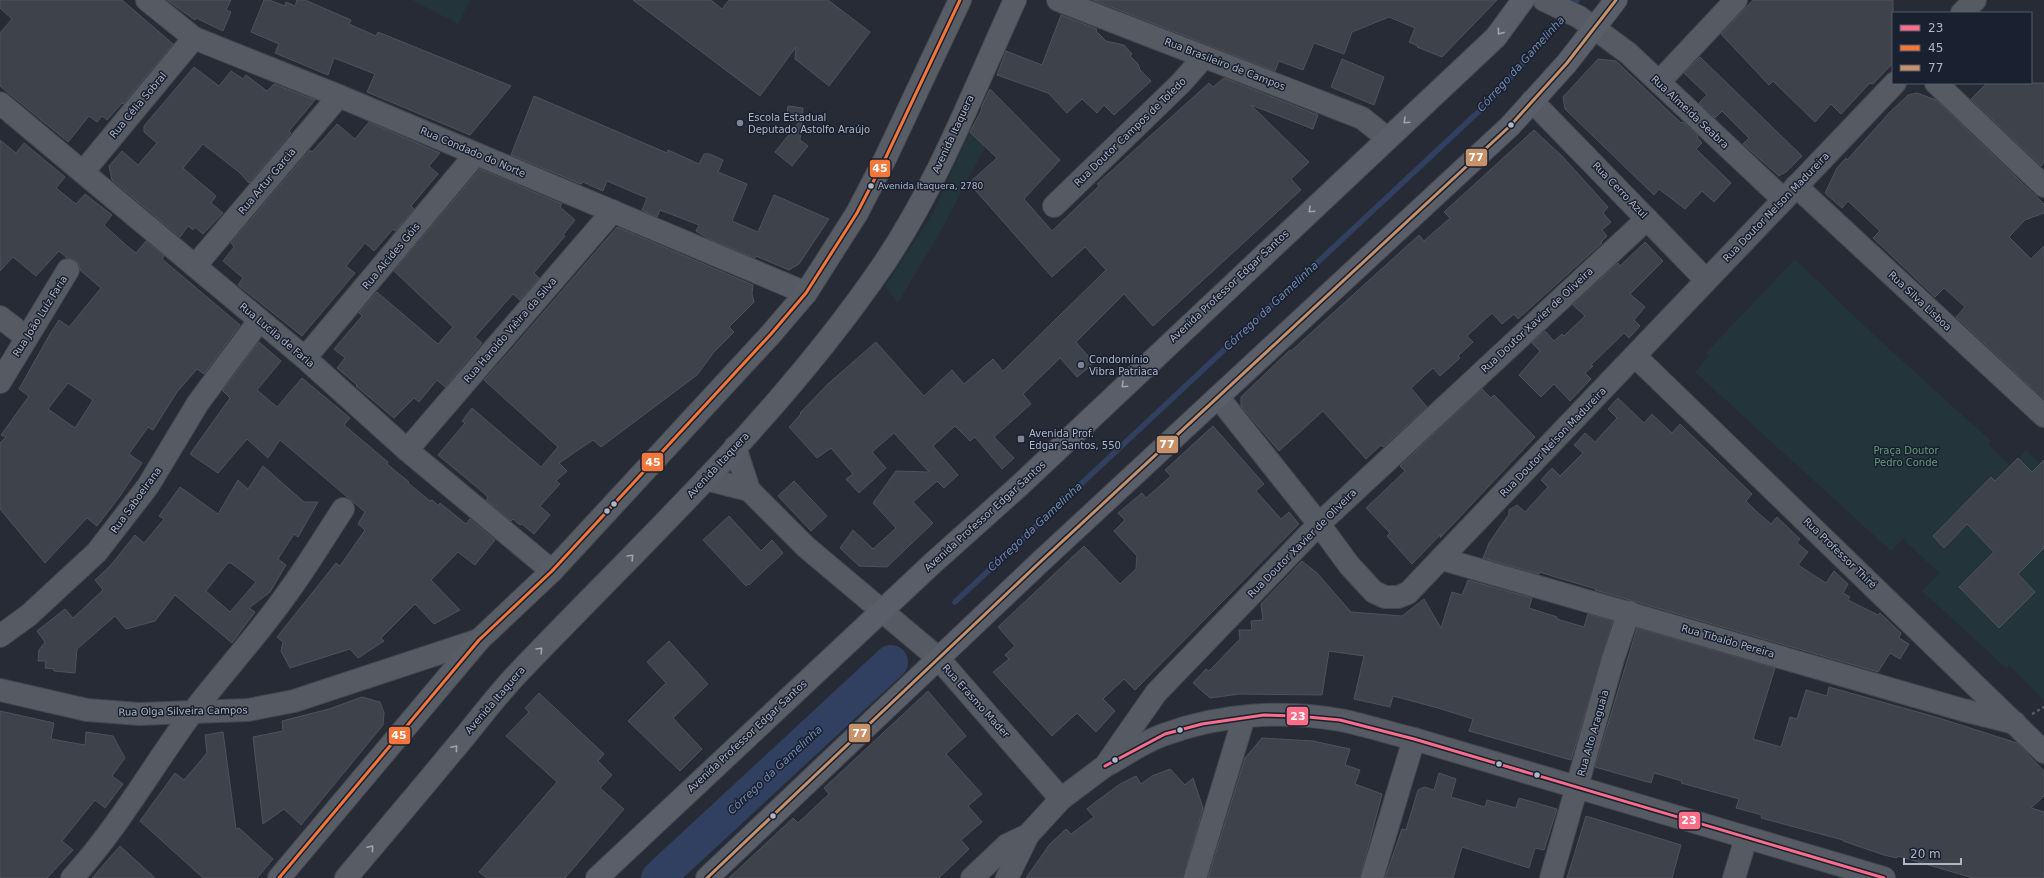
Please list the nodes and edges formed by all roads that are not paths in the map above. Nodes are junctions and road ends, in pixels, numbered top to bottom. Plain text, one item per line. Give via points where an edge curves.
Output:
1 (147, 0) edge
2 (960, 0) edge
3 (1015, 0) edge
4 (1058, 0) edge
5 (1523, 0) edge
6 (1544, 0) edge
7 (1616, 0) edge
8 (1736, 0) edge
9 (1975, 0) edge
10 (1963, 12) edge
11 (1587, 22) junction
12 (194, 38) junction
13 (1204, 57) junction
14 (1659, 82) junction
15 (1894, 84) edge
16 (1937, 84) edge
17 (339, 96) junction
18 (1532, 101) junction
19 (0, 103) edge
20 (1387, 138) junction
21 (476, 154) junction
22 (83, 172) junction
23 (2044, 186) edge
24 (1789, 192) junction
25 (1054, 206) dead end
26 (613, 210) junction
27 (1647, 219) junction
28 (195, 266) junction
29 (68, 270) dead end
30 (1706, 280) junction
31 (806, 292) junction
32 (0, 317) edge
33 (259, 320) junction
34 (26, 337) junction
35 (1635, 356) junction
36 (305, 358) junction
37 (0, 382) edge
38 (1218, 397) junction
39 (2044, 416) edge
40 (735, 447) junction
41 (408, 450) junction
42 (706, 479) junction
43 (749, 490) junction
44 (343, 509) dead end
45 (1319, 524) junction
46 (1442, 559) junction
47 (552, 571) junction
48 (883, 611) junction
49 (1629, 612) junction
50 (0, 636) edge
51 (479, 640) junction
52 (938, 658) junction
53 (0, 690) edge
54 (194, 711) junction
55 (1244, 717) junction
56 (2015, 723) junction
57 (1414, 739) junction
58 (2044, 752) edge
59 (1105, 766) junction
60 (1577, 788) junction
61 (1061, 799) junction
62 (1028, 835) junction
63 (1746, 838) junction
64 (72, 878) edge
65 (279, 878) edge
66 (346, 878) edge
67 (597, 878) edge
68 (707, 878) edge
69 (972, 878) edge
70 (1007, 878) edge
71 (1195, 878) edge
72 (1372, 878) edge
73 (1551, 878) edge
74 (1734, 878) edge
75 (1884, 878) edge

1 - 12 street, Rua Condado do Norte
2 - 31 main road via 886,158 857,213
3 - 40 main road, Avenida Itaquera via 953,136 918,206 884,263 794,380
4 - 13 street, Rua Brasileiro de Campos
5 -> 20 main road, Avenida Professor Edgar Santos via 1496,37
6 - 11 street, Rua Almeida Seabra
7 - 11 main road
8 - 14 street
9 - 10 street
11 - 14 street, Rua Almeida Seabra
11 - 18 main road via 1567,63
12 - 17 street, Rua Condado do Norte
12 - 22 street, Rua Célia Sobral
13 - 20 street, Rua Brasileiro de Campos via 1362,118
13 - 25 street, Rua Doutor Campos de Toledo via 1181,84
14 - 24 street, Rua Almeida Seabra
15 - 24 street, Rua Doutor Nelson Madureira
16 - 23 street
17 - 21 street, Rua Condado do Norte
17 - 28 street, Rua Artur Garcia
18 - 27 street, Rua Cerro Azul
18 - 38 main road via 1510,126
19 - 22 street, Rua Lucila de Faria
20 -> 48 main road, Avenida Professor Edgar Santos
21 - 26 street, Rua Condado do Norte
21 - 36 street, Rua Alcides Góis
22 - 28 street, Rua Lucila de Faria
24 - 30 street, Rua Doutor Nelson Madureira
24 - 39 street, Rua Silva Lisboa
26 - 31 street, Rua Condado do Norte
26 - 41 street, Rua Haroldo Viêira da Silva
27 - 30 street, Rua Cerro Azul
27 - 45 street, Rua Doutor Xavier de Oliveira
28 - 33 street, Rua Lucila de Faria
29 - 34 street, Rua João Luíz Faria
30 - 35 street, Rua Doutor Nelson Madureira
31 - 47 main road via 766,340
32 - 34 street
33 - 36 street, Rua Lucila de Faria
33 - 50 street, Rua Saboeirana via 198,404 148,486 97,552 29,615
34 - 37 street, Rua João Luíz Faria
35 - 46 street, Rua Doutor Nelson Madureira
35 - 56 street, Rua Professor Thiré
36 - 41 street, Rua Lucila de Faria
38 - 45 street, Rua Doutor Nelson Madureira
38 - 52 main road
40 - 42 main road, Avenida Itaquera
40 - 43 street
41 - 47 street, Rua Lucila de Faria
42 - 43 street
66 -> 42 main road, Avenida Itaquera via 516,675
43 - 48 street, Rua Erasmo Mader via 806,547
44 - 54 street via 287,594
45 - 46 street, Rua Doutor Nelson Madureira via 1354,570 1374,592 1385,597 1398,597 1408,593
45 - 59 street, Rua Doutor Xavier de Oliveira via 1156,693
46 - 49 street, Rua Tibaldo Pereira
47 - 51 main road
48 - 52 street, Rua Erasmo Mader
48 - 67 main road, Avenida Professor Edgar Santos
49 - 56 street, Rua Tibaldo Pereira
49 - 60 street, Rua Alto Araguaia via 1613,659
51 - 54 street, Rua Olga Silveira Campos via 294,701 248,710
51 - 65 main road
52 - 61 street, Rua Erasmo Mader
52 - 68 main road
53 - 54 street, Rua Olga Silveira Campos via 87,710 139,714
54 - 64 street via 162,754 124,814
55 - 57 street via 1297,716 1340,720
55 - 59 street via 1165,734
55 - 71 street
56 - 58 street, Rua Professor Thiré
57 - 60 street
57 - 72 street
59 - 61 street, Rua Doutor Xavier de Oliveira
60 - 63 street
60 - 73 street, Rua Alto Araguaia
61 - 62 street, Rua Doutor Xavier de Oliveira
62 - 69 street, Rua Doutor Xavier de Oliveira via 1007,845
62 - 70 street
63 - 74 street
63 - 75 street

